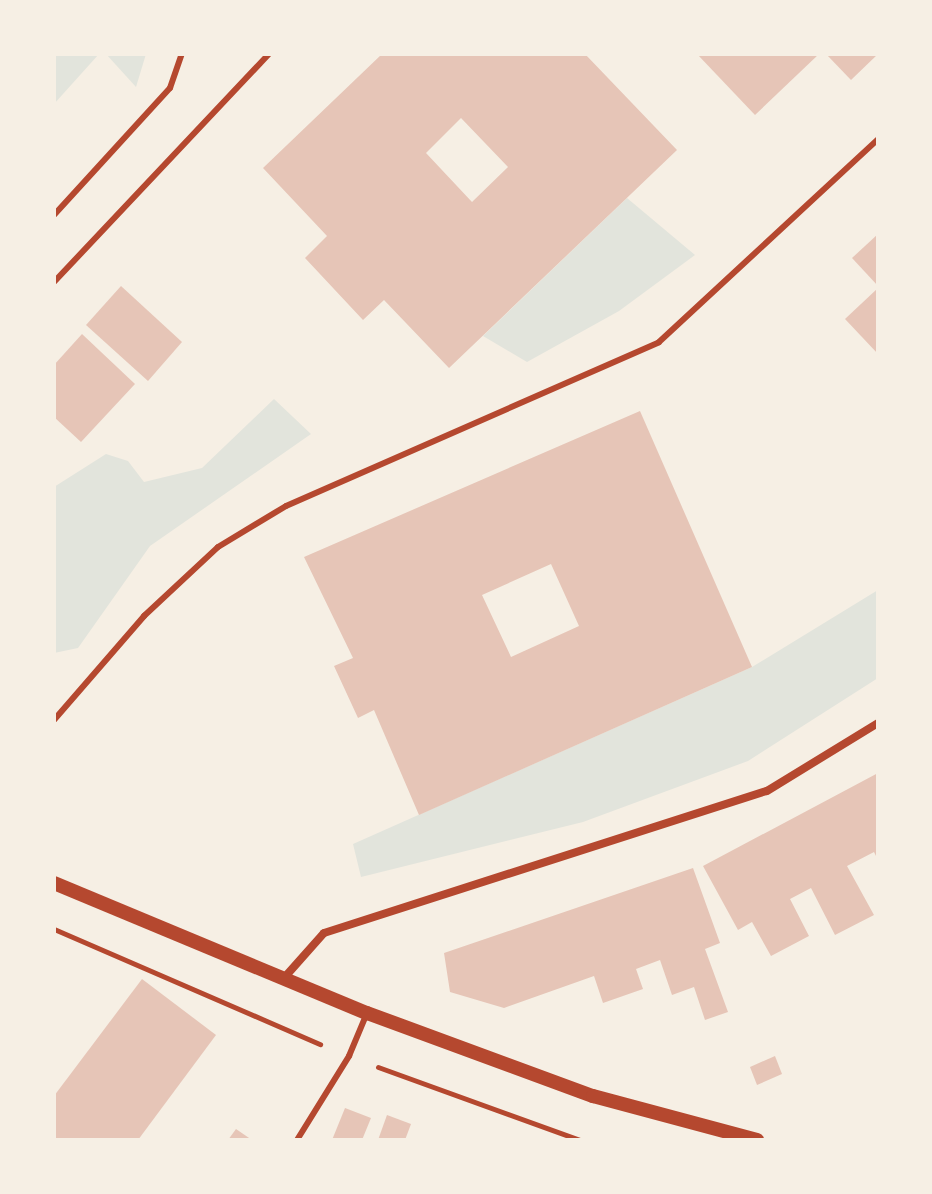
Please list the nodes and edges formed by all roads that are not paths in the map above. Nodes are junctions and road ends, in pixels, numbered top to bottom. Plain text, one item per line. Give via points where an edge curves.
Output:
1 (182, 54) edge
2 (269, 54) edge
3 (878, 139) edge
4 (54, 215) edge
5 (54, 282) edge
6 (54, 720) edge
7 (878, 723) edge
8 (54, 883) edge
9 (284, 978) junction
10 (367, 1013) junction
11 (297, 1140) edge
12 (757, 1140) edge

1 - 4 lane via 170,88
2 - 5 lane
3 - 6 lane via 659,342 300,500 218,547 144,616
7 - 9 street via 767,791 324,933
8 - 9 street
9 - 10 street
10 - 11 lane via 349,1056
10 - 12 street via 593,1096

